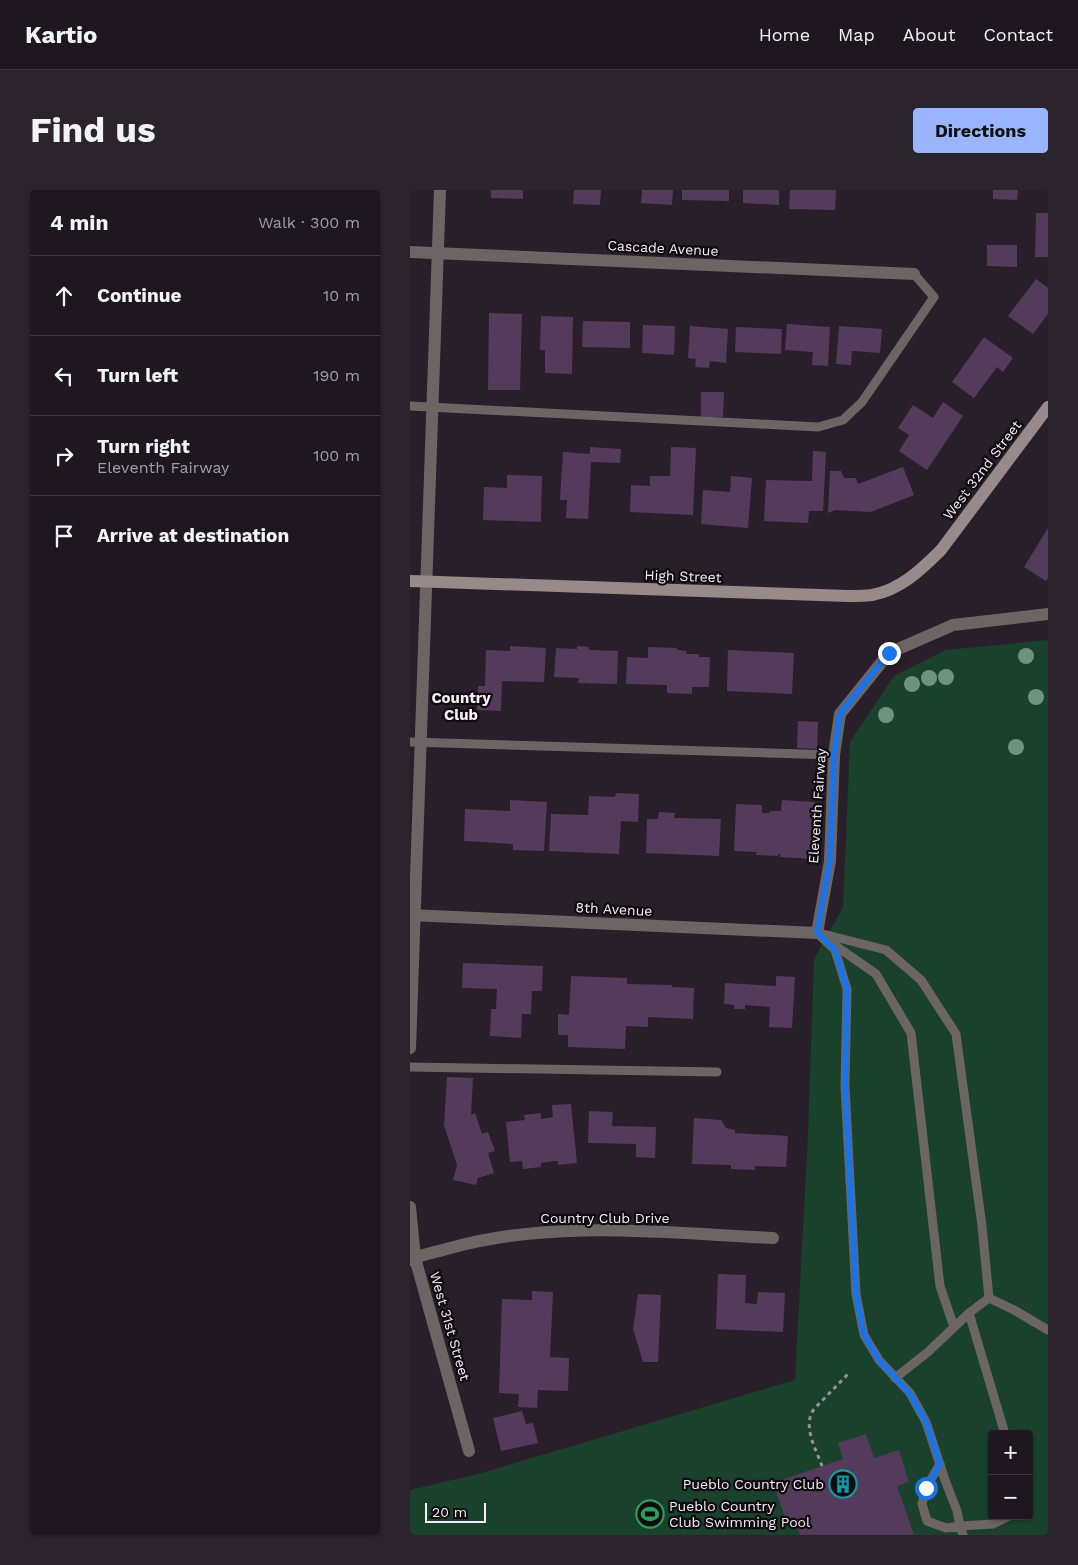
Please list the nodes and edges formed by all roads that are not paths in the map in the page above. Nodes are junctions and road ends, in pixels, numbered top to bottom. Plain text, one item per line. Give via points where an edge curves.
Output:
1 (440, 190) edge
2 (410, 252) edge
3 (437, 253) junction
4 (914, 274) joint
5 (410, 406) edge
6 (433, 407) junction
7 (1048, 407) edge
8 (941, 550) joint
9 (410, 582) edge
10 (427, 582) junction
11 (1048, 614) edge
12 (416, 743) edge
13 (834, 755) junction
14 (412, 915) edge
15 (817, 932) junction
16 (410, 1048) edge
17 (410, 1067) edge
18 (717, 1072) dead end
19 (410, 1207) edge
20 (773, 1238) dead end
21 (412, 1259) edge
22 (989, 1298) junction
23 (969, 1313) junction
24 (954, 1327) junction
25 (1048, 1330) edge
26 (895, 1378) junction
27 (1004, 1430) edge
28 (469, 1451) dead end
29 (940, 1464) junction
30 (1001, 1520) edge
31 (961, 1530) edge

1 - 3 street
2 - 3 street, Cascade Avenue
3 - 4 street, Cascade Avenue
3 - 6 street
4 - 6 lane via 934,297 862,402 844,420 818,427
5 - 6 lane
6 - 10 street
7 - 8 street, West 32nd Street
8 - 10 street, High Street via 901,585 873,595
9 - 10 street, High Street
10 - 12 street
11 - 13 street, Eleventh Fairway via 953,625 889,653 840,714
12 - 13 lane
12 - 14 street
13 - 15 street, Eleventh Fairway via 830,860
14 - 15 street, 8th Avenue
14 - 16 street
15 - 22 lane via 886,950 921,980 956,1034
15 - 24 lane via 876,974 911,1033 940,1286
15 - 26 lane via 835,950 847,989 845,1086 856,1294 864,1335
17 - 18 lane
19 - 21 street, West 31st Street
20 - 21 street, Country Club Drive via 614,1230 535,1232 475,1241
21 - 28 street, West 31st Street
22 - 23 lane
22 - 25 lane
23 - 24 lane
23 - 27 lane
24 - 26 lane
26 - 29 lane via 910,1394 926,1422
29 - 31 lane
29 - 31 lane via 926,1488 922,1504 927,1520
30 - 31 lane

